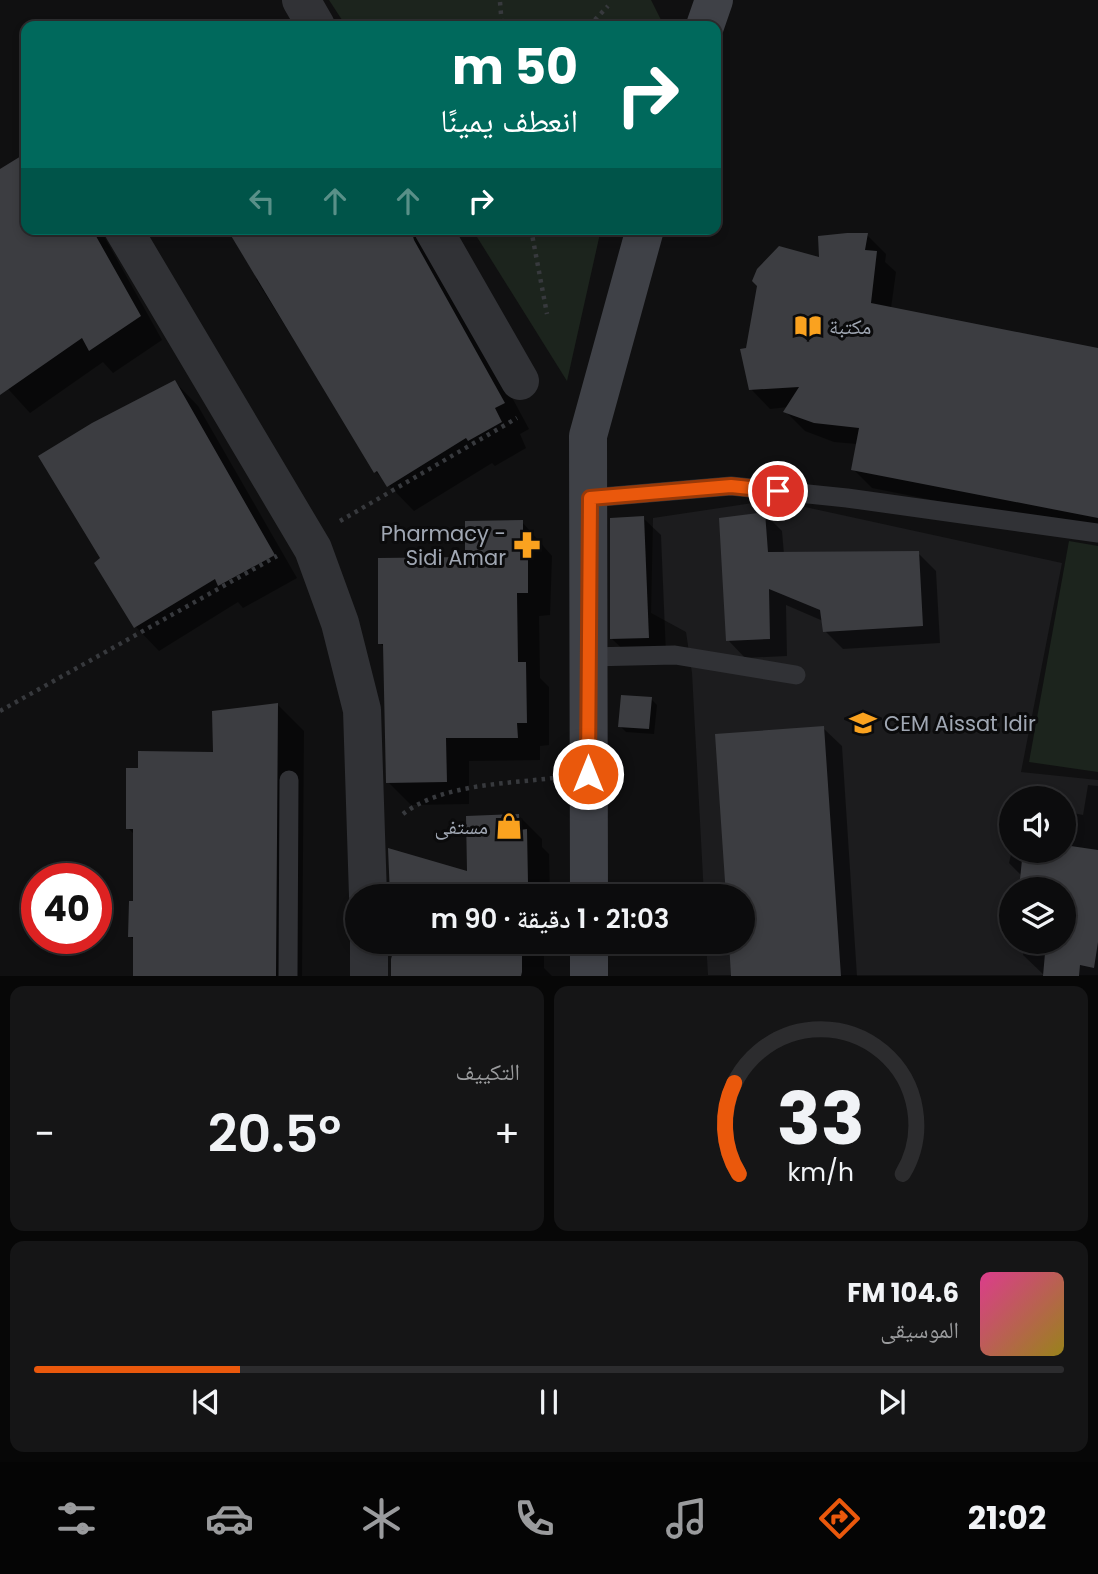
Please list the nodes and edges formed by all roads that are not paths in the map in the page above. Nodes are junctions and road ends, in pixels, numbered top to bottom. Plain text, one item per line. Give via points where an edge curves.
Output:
1 (301, 0) edge
2 (714, 0) edge
3 (313, 21) edge
4 (707, 21) edge
5 (127, 235) edge
6 (436, 235) edge
7 (643, 235) edge
8 (521, 398) road end
9 (590, 498) junction
10 (1098, 533) edge
11 (589, 657) junction
12 (796, 675) dead end
13 (289, 780) dead end
14 (368, 884) edge
15 (589, 884) edge
16 (369, 954) edge
17 (589, 954) edge
18 (288, 975) edge
19 (369, 975) edge
20 (589, 975) edge

1 - 3 street
2 - 4 street
5 - 14 street via 307,539 340,623 362,710
6 - 8 street
7 - 9 street via 588,436
9 - 10 lane via 731,486
9 - 11 street
11 - 12 lane via 675,654
11 - 15 street
13 - 18 lane
16 - 19 street
17 - 20 street

